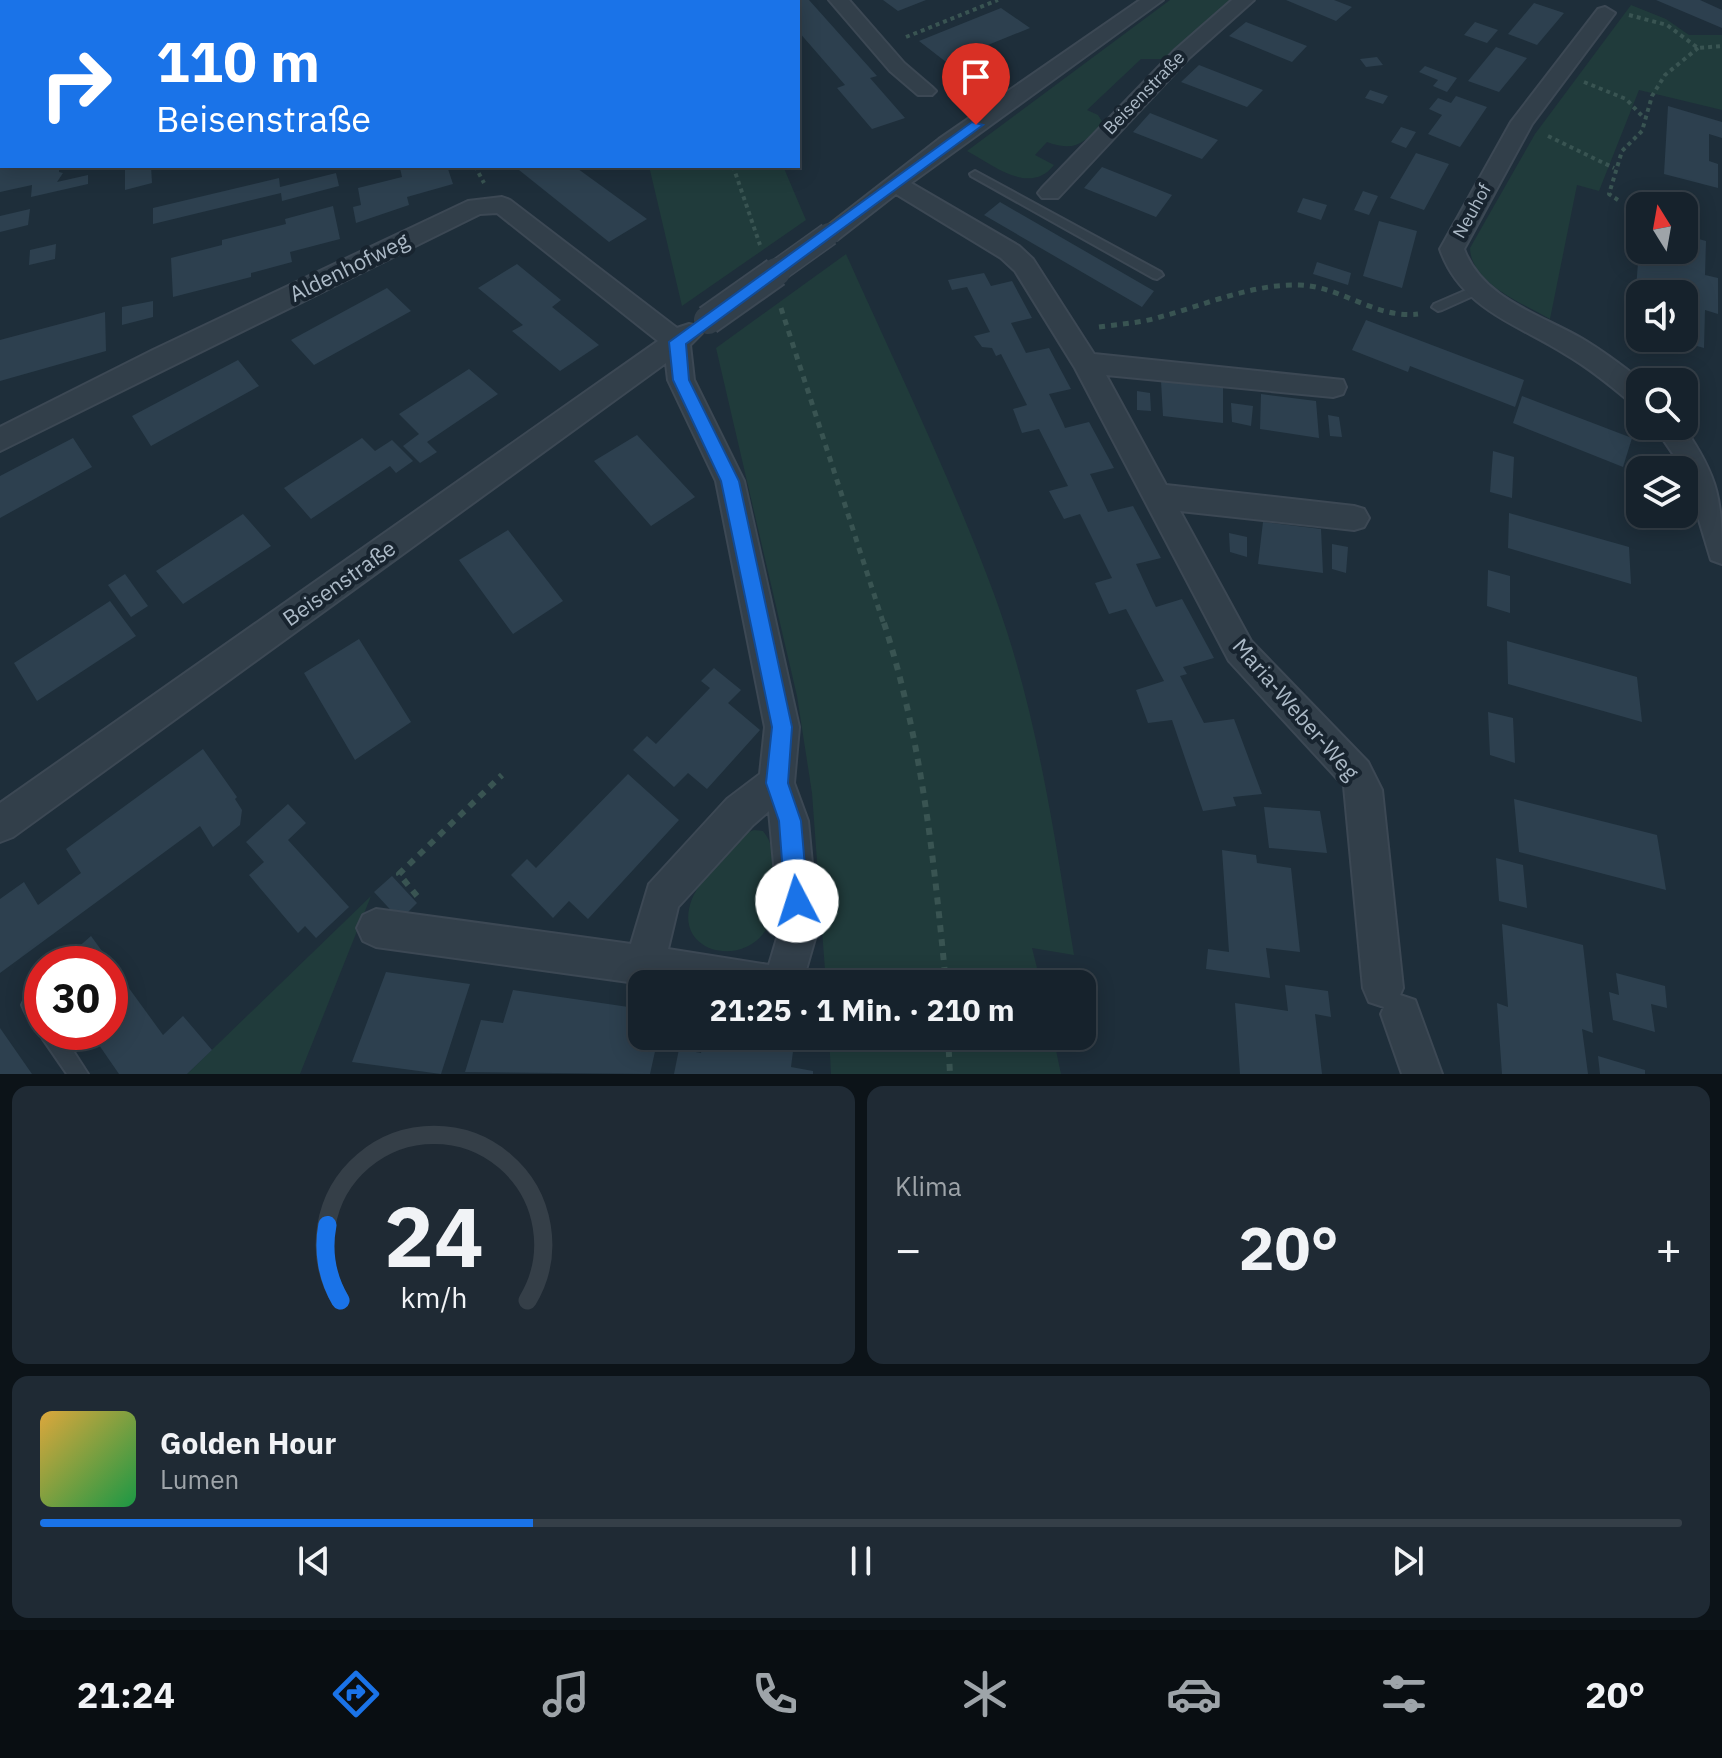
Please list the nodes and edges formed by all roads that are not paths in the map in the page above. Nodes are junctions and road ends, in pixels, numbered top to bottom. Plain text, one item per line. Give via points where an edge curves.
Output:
1 (839, 0) edge
2 (1153, 0) edge
3 (1244, 0) edge
4 (1605, 13) road end
5 (925, 91) dead end
6 (975, 174) dead end
7 (896, 184) junction
8 (1043, 200) junction
9 (1157, 275) dead end
10 (1478, 289) junction
11 (1438, 307) road end
12 (677, 342) junction
13 (1086, 363) junction
14 (1626, 385) edge
15 (1333, 387) dead end
16 (0, 440) edge
17 (1677, 440) edge
18 (1157, 496) junction
19 (1354, 518) dead end
20 (1722, 551) edge
21 (777, 783) junction
22 (0, 824) edge
23 (376, 928) dead end
24 (645, 965) junction
25 (678, 970) edge
26 (787, 970) edge
27 (60, 1050) edge
28 (73, 1072) edge
29 (1422, 1074) edge

1 - 5 street
2 - 7 street, Beisenstraße
3 - 8 street, Beisenstraße via 1182,54
4 - 10 street, Neuhof via 1522,122 1452,249 1462,275
6 - 8 lane
7 - 12 street, Beisenstraße, bridge
7 - 13 street, Maria-Weber-Weg via 1024,265
8 - 9 lane
10 - 11 lane
10 - 14 street, Neuhof via 1572,345
12 - 16 street, Aldenhofweg via 502,205 491,203 162,357
12 - 21 street via 681,380 730,481 782,727
12 - 22 street, Beisenstraße
13 - 15 street
13 - 18 street, Maria-Weber-Weg
17 - 20 street via 1693,463
18 - 19 street
18 - 29 street, Maria-Weber-Weg via 1240,651 1356,774 1364,790 1392,1001
21 - 24 street via 740,812 662,897
21 - 26 street via 790,821 799,928
23 - 24 street
24 - 25 street
27 - 28 lane

